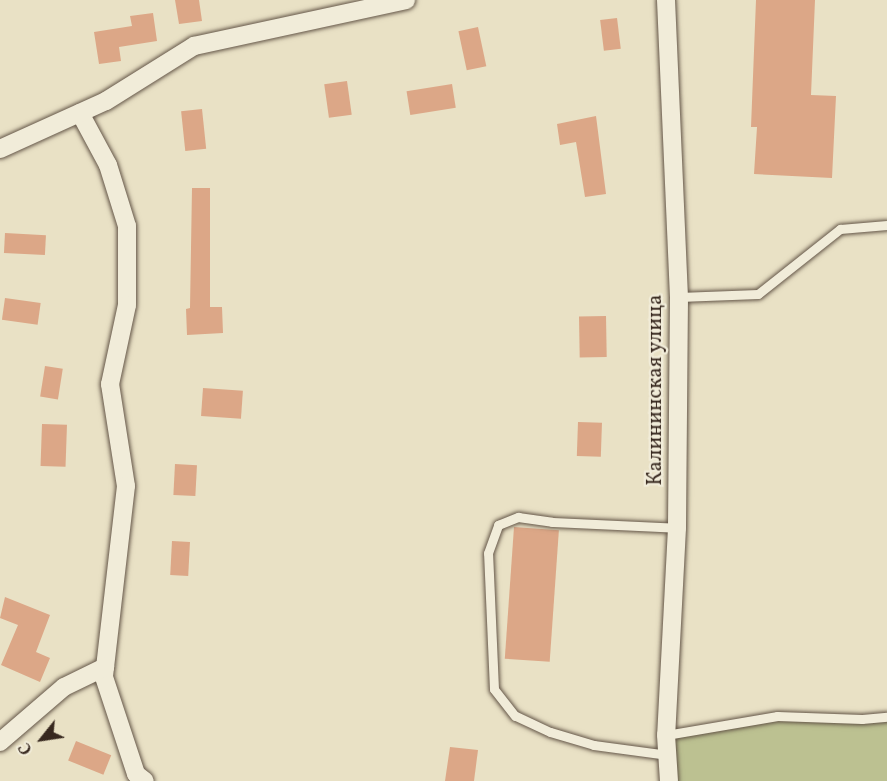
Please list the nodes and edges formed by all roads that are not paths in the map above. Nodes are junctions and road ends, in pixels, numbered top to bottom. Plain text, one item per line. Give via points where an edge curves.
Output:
1 (406, 0) edge
2 (666, 0) edge
3 (80, 113) junction
4 (0, 149) edge
5 (887, 225) edge
6 (679, 297) junction
7 (677, 528) junction
8 (105, 667) junction
9 (887, 717) edge
10 (666, 735) junction
11 (0, 742) edge
12 (668, 755) junction
13 (145, 781) edge
14 (669, 781) edge

1 - 3 street via 194,46
2 - 6 street, Калининская улица
3 - 4 street
3 - 8 street via 108,165 127,226 127,305 110,384 126,486
5 - 6 lane via 840,229 758,294
6 - 7 street, Калининская улица
7 - 10 street, Калининская улица
7 - 12 lane via 518,517 498,525 488,554 494,689 515,716 594,745
8 - 11 street via 64,687
8 - 13 street via 104,677 136,774
9 - 10 lane via 777,716
10 - 12 street, Калининская улица
12 - 14 street, Калининская улица

